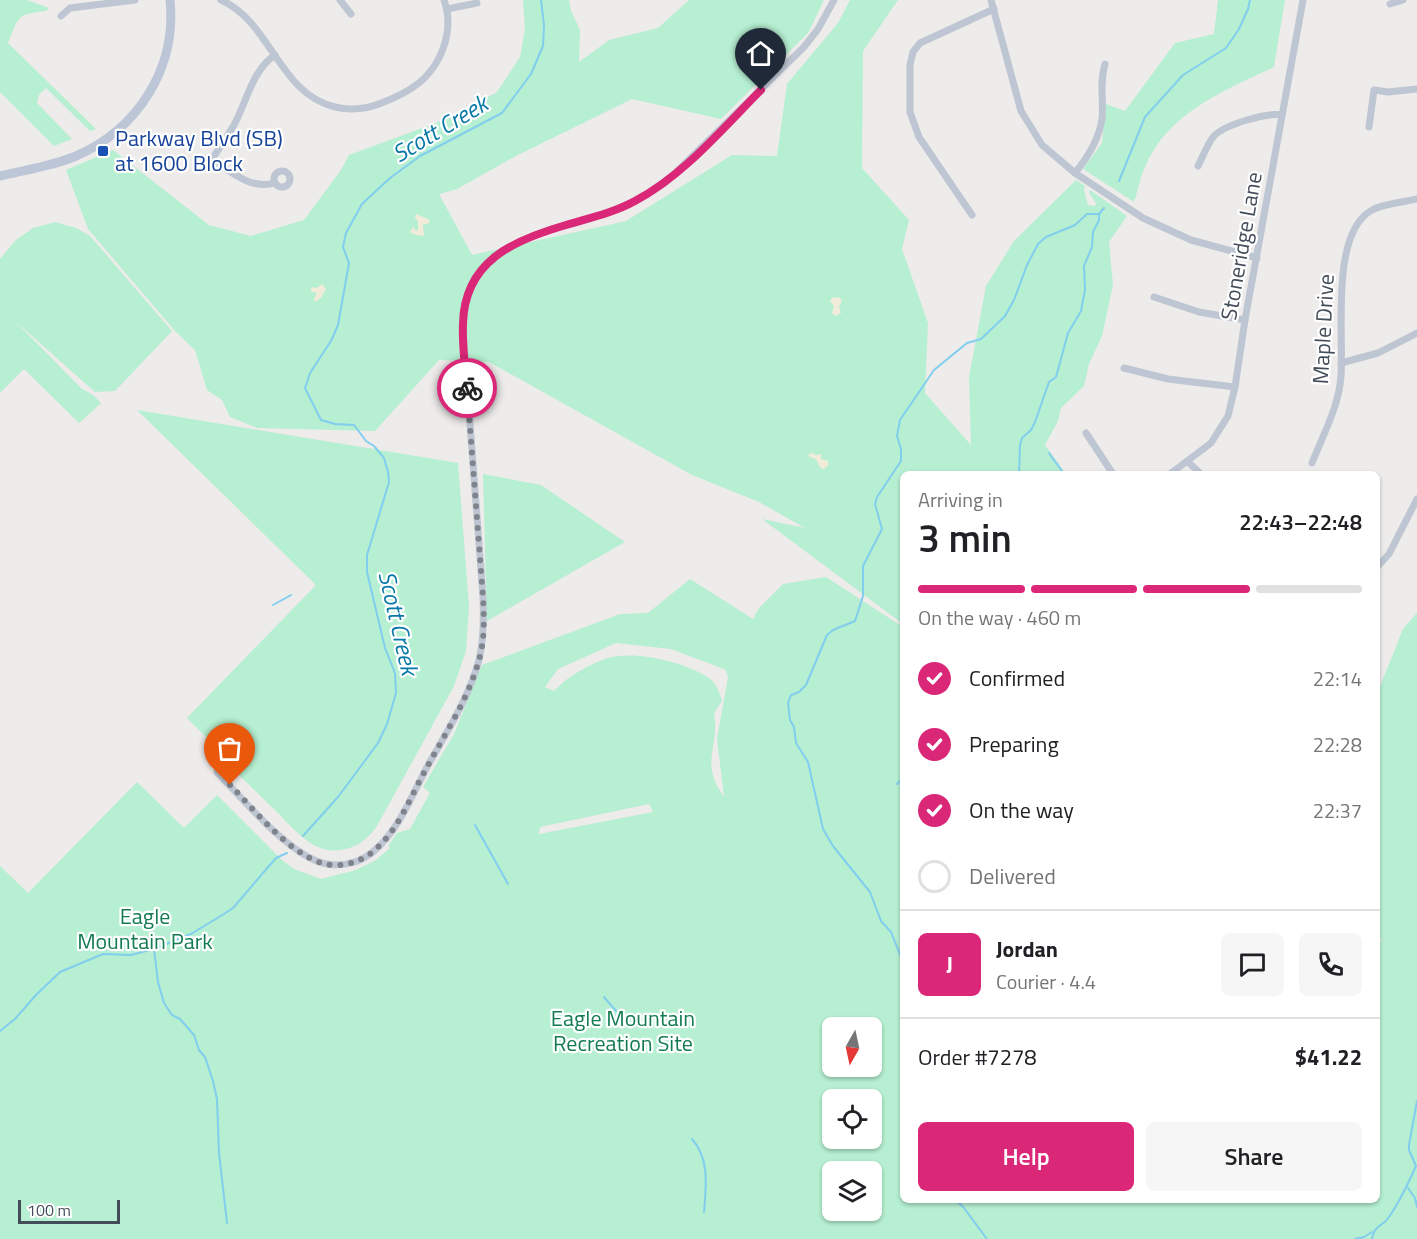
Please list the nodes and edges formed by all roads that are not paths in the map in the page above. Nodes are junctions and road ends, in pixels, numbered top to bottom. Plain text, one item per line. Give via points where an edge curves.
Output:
1 (135, 0) edge
2 (170, 0) edge
3 (221, 0) edge
4 (340, 0) edge
5 (444, 0) edge
6 (834, 0) edge
7 (991, 0) edge
8 (1303, 0) edge
9 (1403, 0) edge
10 (477, 3) dead end
11 (1390, 4) dead end
12 (447, 9) junction
13 (994, 9) junction
14 (351, 14) dead end
15 (61, 16) dead end
16 (275, 55) junction
17 (1105, 64) dead end
18 (1417, 89) edge
19 (1282, 115) junction
20 (1369, 127) dead end
21 (1198, 166) dead end
22 (1075, 172) junction
23 (0, 176) edge
24 (275, 183) dead end
25 (1417, 200) edge
26 (972, 215) dead end
27 (1257, 258) junction
28 (1154, 297) dead end
29 (1245, 320) junction
30 (1417, 333) edge
31 (1341, 363) junction
32 (1124, 368) dead end
33 (1235, 387) junction
34 (1086, 433) dead end
35 (1188, 462) junction
36 (1312, 463) dead end
37 (1111, 471) edge
38 (1174, 471) edge
39 (1198, 471) edge
40 (1417, 499) edge
41 (1380, 564) edge
42 (217, 772) dead end

1 - 15 street via 70,8
2 - 23 street via 170,32 162,68 147,97 126,123 107,139 77,155
3 - 16 street via 247,19
4 - 14 street
5 - 12 street
6 - 42 street via 804,47 666,182 619,208 512,244 485,265 471,287 463,330 483,597 481,650 460,706 384,840 372,853 353,862 334,865 316,861 292,846
7 - 13 street
8 - 19 street, Stoneridge Lane
9 - 11 street
10 - 12 street
12 - 16 street via 445,44 429,74 410,89 372,107 347,109 314,99 297,86
13 - 22 street via 1021,111 1042,145
13 - 26 street via 920,43 910,65 910,112 919,137
16 - 24 street via 258,74 212,159 249,182 265,186
17 - 22 street via 1100,80 1099,134
18 - 20 street via 1374,90
19 - 21 street via 1269,114 1227,127 1214,136
19 - 27 street, Stoneridge Lane
22 - 27 street via 1129,209 1191,240
25 - 31 street, Maple Drive via 1372,209 1353,233 1341,288
27 - 29 street, Stoneridge Lane
28 - 29 street via 1199,312
29 - 33 street, Stoneridge Lane
30 - 31 street via 1378,353
31 - 36 street, Maple Drive via 1335,405
32 - 33 street via 1168,379
33 - 35 street, Stoneridge Lane via 1228,416 1211,442
34 - 37 street
35 - 38 street, Stoneridge Lane
35 - 39 street
40 - 41 street

